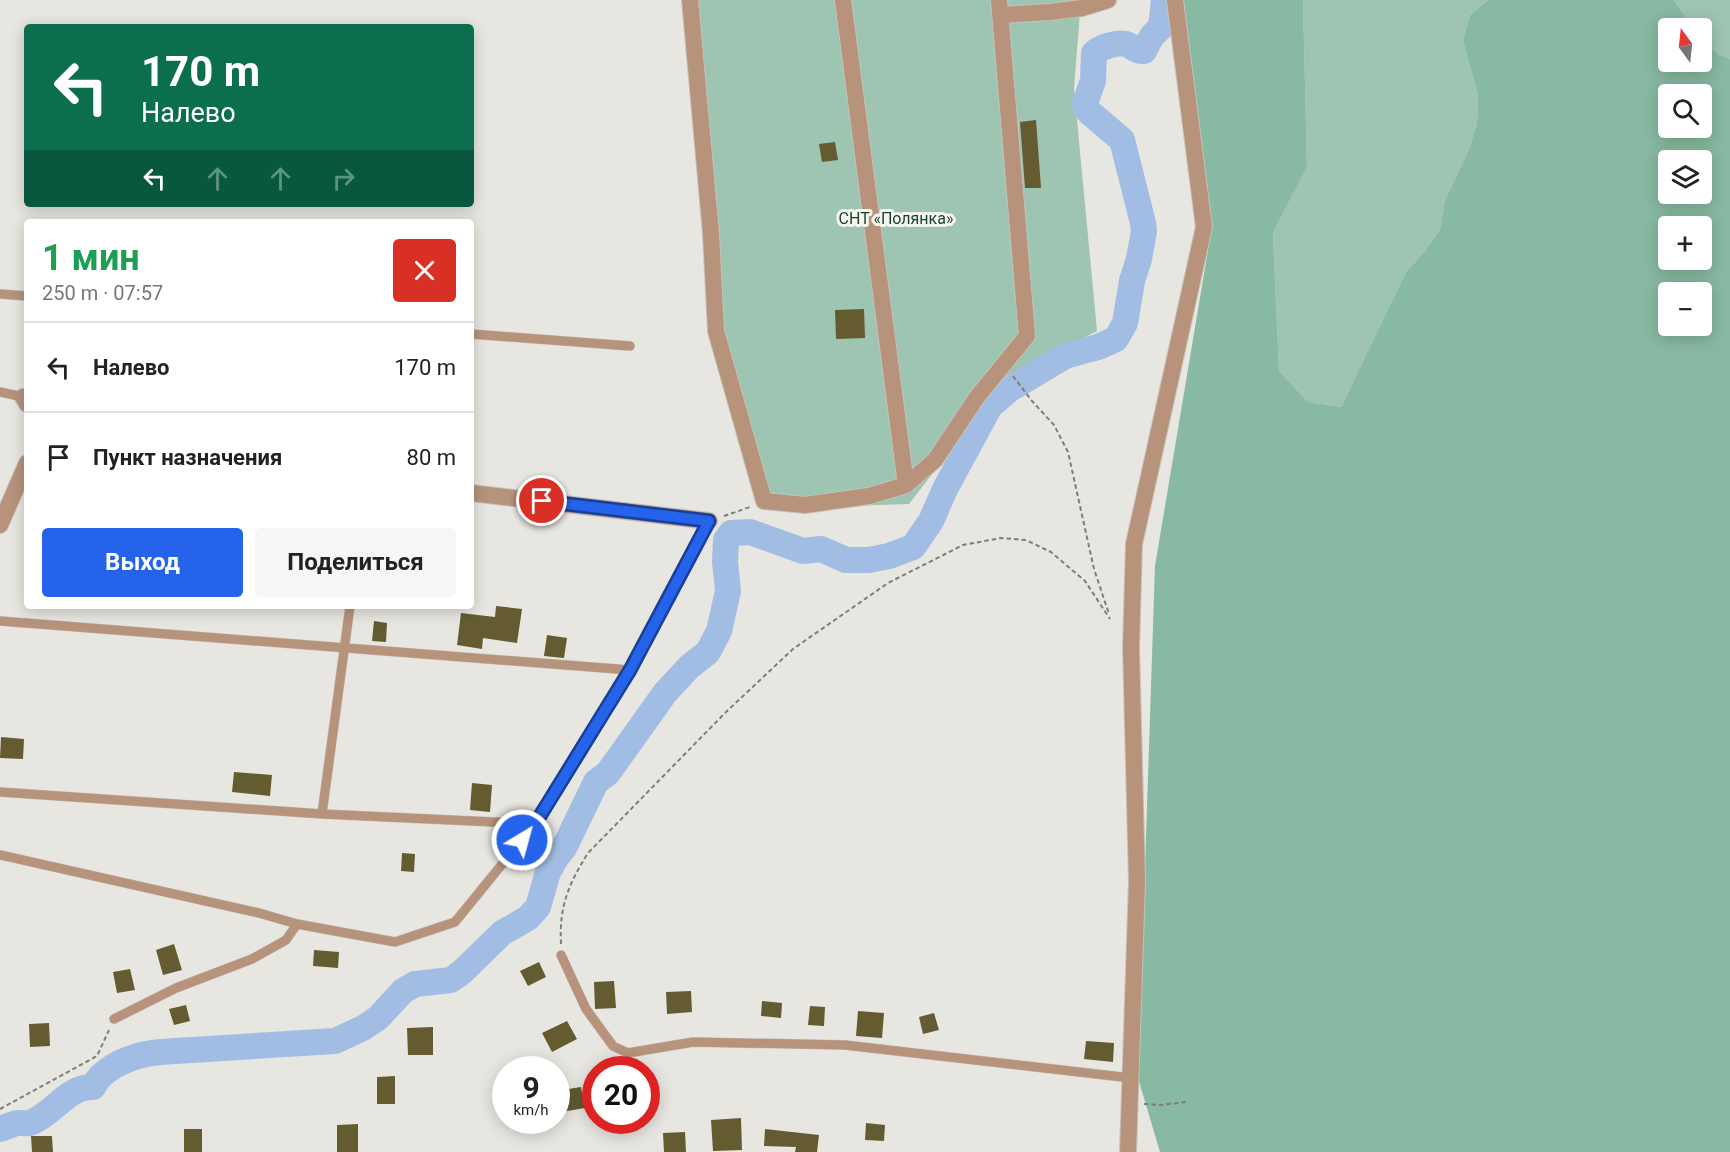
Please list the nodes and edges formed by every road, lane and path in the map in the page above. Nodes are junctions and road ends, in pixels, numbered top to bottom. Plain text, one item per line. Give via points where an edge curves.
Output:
1 (690, 0) edge
2 (843, 0) edge
3 (1108, 0) edge
4 (1175, 0) edge
5 (1000, 8) edge
6 (0, 294) edge
7 (24, 296) edge
8 (474, 334) edge
9 (630, 346) dead end
10 (1016, 379) dead end
11 (0, 392) edge
12 (24, 400) edge
13 (24, 470) edge
14 (906, 485) junction
15 (474, 493) edge
16 (764, 501) junction
17 (709, 521) junction
18 (0, 525) edge
19 (350, 609) edge
20 (0, 621) edge
21 (345, 647) junction
22 (630, 670) junction
23 (0, 792) edge
24 (322, 814) junction
25 (535, 824) junction
26 (0, 855) edge
27 (297, 924) junction
28 (561, 955) joint
29 (114, 1019) joint
30 (1131, 1078) junction
31 (1186, 1102) dead end
32 (1130, 1103) junction
33 (0, 1109) edge
34 (1128, 1152) edge

1 - 16 street via 716,331
2 - 14 street
3 - 5 street via 1061,11
4 - 30 street via 1204,227 1134,544 1131,648 1137,881
5 - 14 street via 1027,336 977,397 935,460
6 - 7 lane
8 - 9 lane
10 - 28 path via 1054,425 1068,452 1094,569 1110,619 1085,581 1051,552 1026,540 1001,538 963,545 888,583 793,649 588,853 571,880 560,922
11 - 12 lane
13 - 18 street
14 - 16 street via 869,496 806,505
15 - 17 street
16 - 17 path
17 - 22 lane
19 - 21 lane
20 - 21 lane
21 - 22 lane
21 - 24 lane
22 - 25 lane
23 - 24 lane
24 - 25 lane
25 - 27 lane via 454,922 395,942
26 - 27 lane
27 - 29 lane via 286,940 252,959 176,988
28 - 30 lane via 586,1010 613,1046 628,1053 693,1042 845,1045
29 - 33 path via 97,1056
30 - 32 street
31 - 32 path
32 - 34 street

